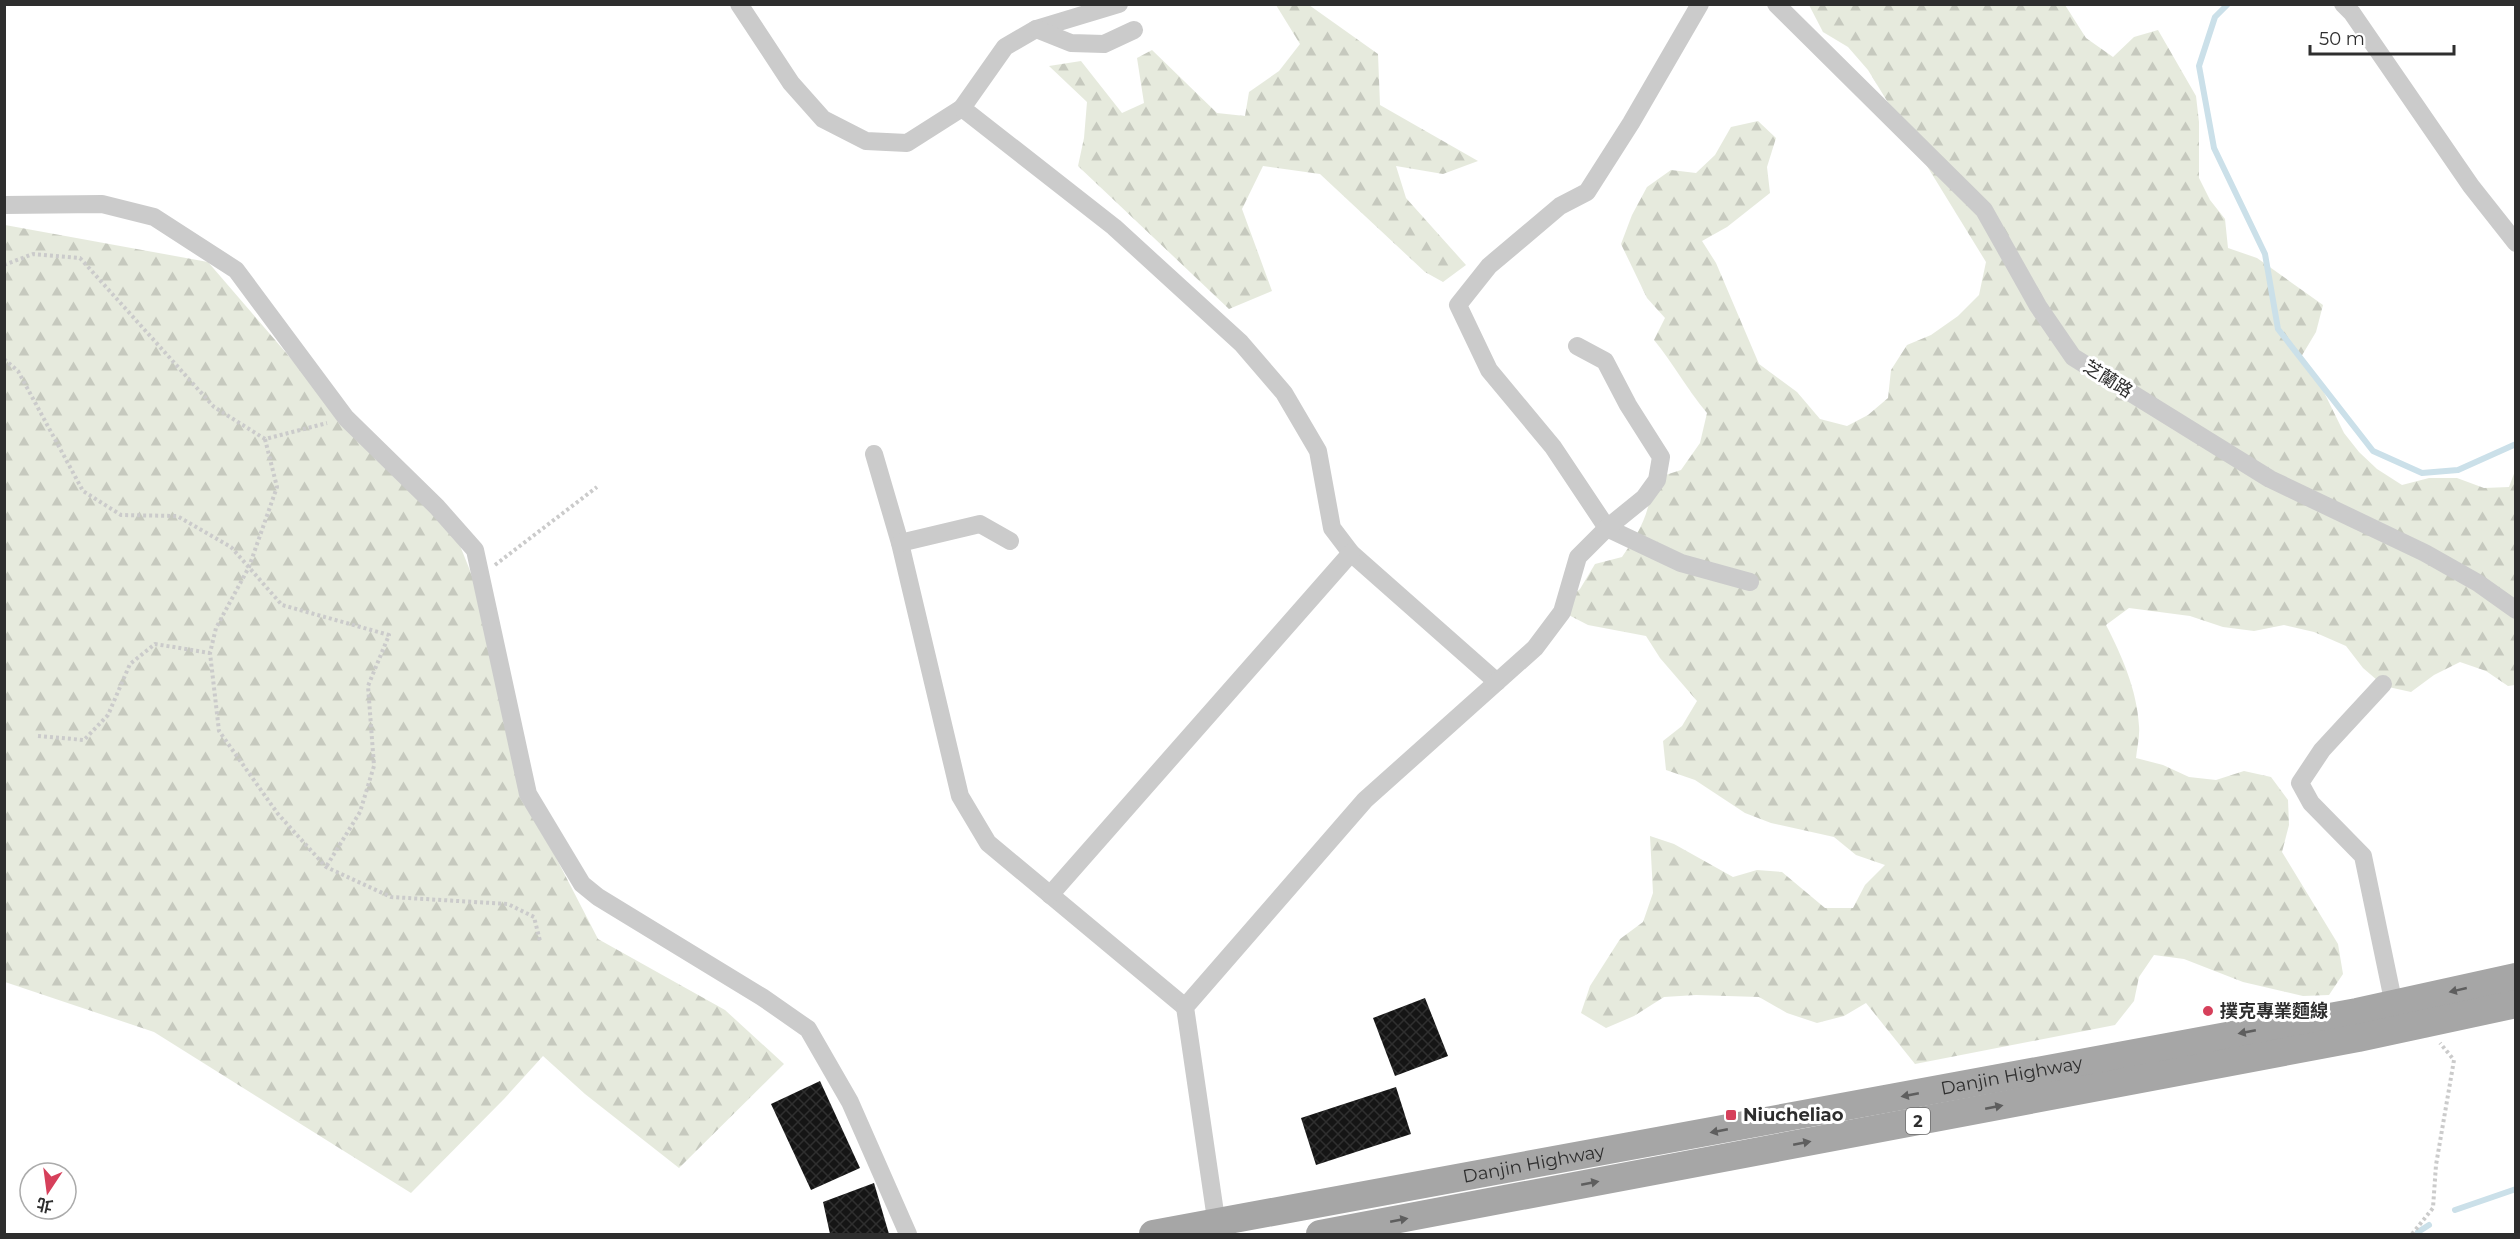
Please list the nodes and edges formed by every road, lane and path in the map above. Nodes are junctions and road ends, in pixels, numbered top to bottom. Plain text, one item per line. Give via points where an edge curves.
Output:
1 (739, 4) edge
2 (1119, 4) edge
3 (1700, 4) edge
4 (1776, 4) edge
5 (2343, 4) edge
6 (1036, 29) junction
7 (1134, 30) dead end
8 (962, 108) junction
9 (4, 205) edge
10 (2516, 243) edge
11 (4, 265) edge
12 (1577, 346) dead end
13 (4, 359) edge
14 (346, 418) junction
15 (265, 439) junction
16 (874, 454) dead end
17 (597, 487) dead end
18 (1607, 528) junction
19 (1010, 541) dead end
20 (900, 543) junction
21 (1351, 553) junction
22 (249, 567) junction
23 (480, 576) junction
24 (1750, 582) dead end
25 (2516, 610) edge
26 (210, 653) junction
27 (1497, 682) junction
28 (2383, 684) dead end
29 (38, 736) dead end
30 (326, 867) junction
31 (1050, 895) junction
32 (540, 941) dead end
33 (2516, 977) edge
34 (2516, 1004) edge
35 (2394, 1005) junction
36 (1185, 1007) junction
37 (2425, 1024) junction
38 (1217, 1229) edge
39 (908, 1234) edge
40 (1153, 1234) edge
41 (1320, 1234) edge
42 (2412, 1234) edge

1 - 8 street via 791,83 823,119 866,141 907,143
2 - 6 street
3 - 18 street via 1587,192 1560,206 1489,266 1458,305 1489,370 1553,447
4 - 25 street, 芝蘭路 via 1984,210 2038,306 2073,357 2270,479 2425,553
5 - 10 street via 2471,186
6 - 7 street via 1071,43 1104,45
6 - 8 street via 1005,47
8 - 21 street via 1114,227 1241,343 1284,393 1318,450 1332,528
9 - 14 street via 102,204 154,217 236,270
11 - 15 path via 33,254 80,258 214,407
12 - 18 street via 1605,361 1661,457 1657,480 1644,498
13 - 22 path via 18,371 82,491 121,515 177,516 231,547
14 - 15 path
14 - 23 street via 475,550
15 - 22 path via 277,487
16 - 20 street
17 - 23 path
18 - 24 street via 1682,563
18 - 27 street via 1578,557 1562,612 1535,648
19 - 20 street via 980,524
20 - 31 street via 960,796 988,843
21 - 27 street
21 - 31 street
22 - 26 path via 216,628
22 - 30 path via 282,604 389,635 368,686 375,766 360,813
23 - 39 street via 528,794 582,884 808,1029 850,1102
26 - 29 path via 155,644 130,664 108,715 84,741
26 - 30 path via 219,731 278,814
27 - 36 street via 1365,800
28 - 35 street via 2322,750 2300,783 2311,803 2362,856
30 - 32 path via 391,897 508,904 534,917
31 - 36 street
33 -> 35 main road, Danjin Highway / 2
34 - 37 main road, Danjin Highway / 2
35 -> 38 main road, Danjin Highway / 2
36 - 38 street
41 -> 37 main road, Danjin Highway / 2
37 - 42 path via 2454,1060 2433,1208
38 - 40 main road, Danjin Highway / 2

